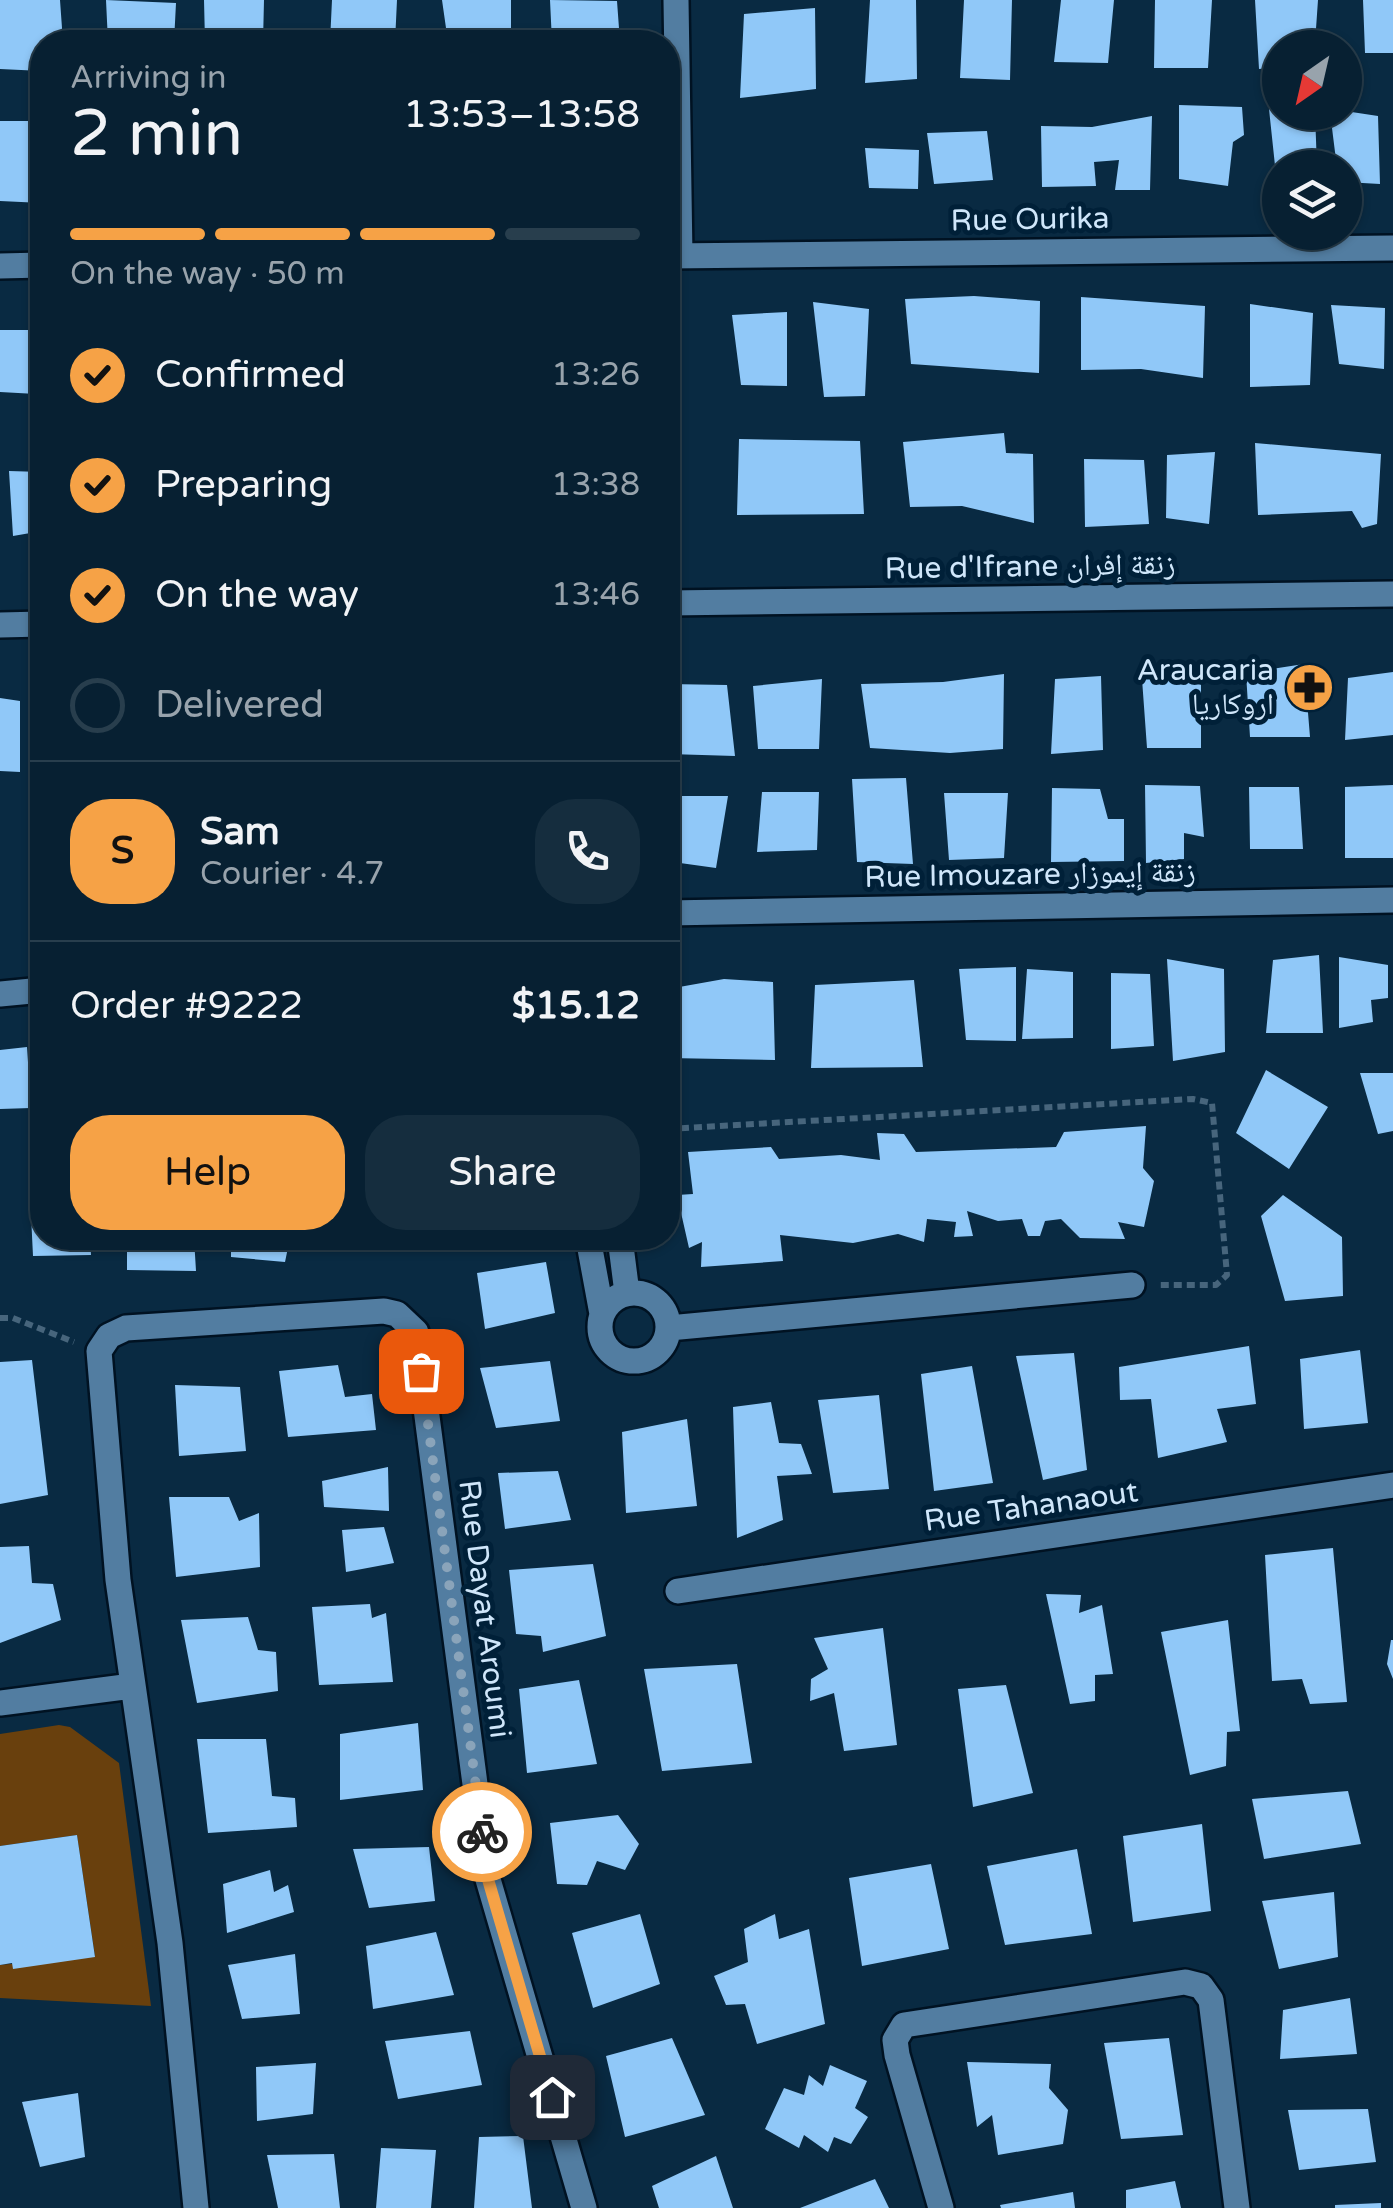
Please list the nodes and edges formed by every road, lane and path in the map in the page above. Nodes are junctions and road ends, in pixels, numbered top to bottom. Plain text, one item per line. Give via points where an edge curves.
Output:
1 (676, 0) edge
2 (676, 30) edge
3 (1393, 248) edge
4 (680, 256) edge
5 (30, 265) edge
6 (0, 266) edge
7 (1393, 594) edge
8 (680, 603) edge
9 (30, 624) edge
10 (0, 625) edge
11 (1393, 900) edge
12 (680, 912) edge
13 (30, 991) edge
14 (0, 994) edge
15 (680, 1129) edge
16 (590, 1250) edge
17 (621, 1250) edge
18 (1132, 1285) joint
19 (626, 1293) junction
20 (602, 1314) junction
21 (0, 1318) edge
22 (669, 1328) junction
23 (99, 1351) junction
24 (1393, 1484) edge
25 (678, 1591) dead end
26 (132, 1686) junction
27 (0, 1703) edge
28 (196, 2208) edge
29 (584, 2208) edge
30 (941, 2208) edge
31 (1237, 2208) edge

1 - 2 street
3 - 4 street, Rue Ourika
5 - 6 street
7 - 8 street, Rue d'Ifrane زنقة إفران
9 - 10 street
11 - 12 street, Rue Imouzare زنقة إيموزار
13 - 14 street
15 - 18 path via 1212,1103 1227,1275 1216,1285
16 - 20 street
17 - 19 street
18 - 22 street
19 - 20 street
19 - 22 street via 656,1300
20 - 22 street via 603,1344 627,1361 656,1354
21 - 23 path
23 - 26 street
23 - 29 street, Rue Dayat Aroumi via 126,1328 384,1310 416,1332 487,1876
24 - 25 street, Rue Tahanaout
26 - 27 street
26 - 28 street via 170,1942
30 - 31 street via 895,2040 912,2021 1186,1982 1201,1986 1212,2000

